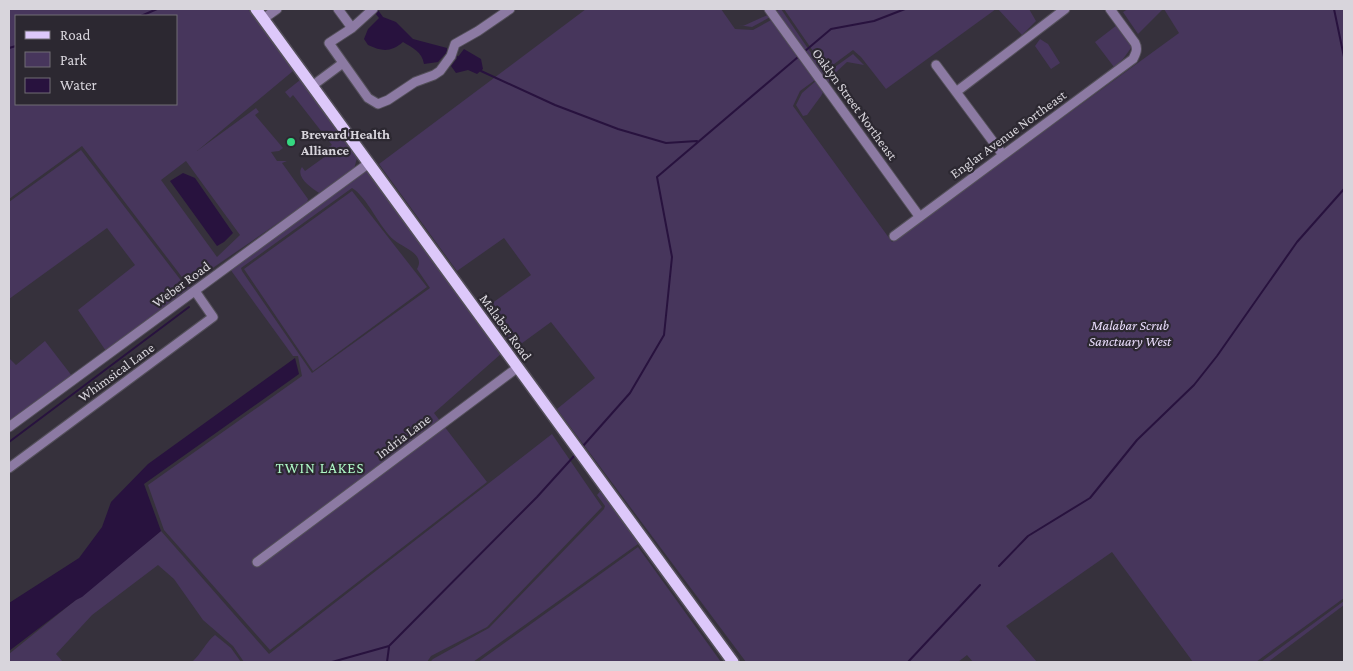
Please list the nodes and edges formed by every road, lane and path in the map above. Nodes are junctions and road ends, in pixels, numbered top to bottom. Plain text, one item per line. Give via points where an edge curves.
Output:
1 (256, 9) edge
2 (277, 9) edge
3 (338, 9) edge
4 (510, 9) edge
5 (769, 9) edge
6 (1065, 9) edge
7 (1110, 9) edge
8 (372, 10) edge
9 (263, 18) junction
10 (352, 28) junction
11 (343, 63) junction
12 (936, 65) dead end
13 (312, 86) junction
14 (956, 92) junction
15 (1003, 155) junction
16 (369, 164) junction
17 (920, 216) junction
18 (894, 236) dead end
19 (195, 291) junction
20 (517, 368) junction
21 (9, 427) edge
22 (9, 468) edge
23 (257, 562) dead end
24 (733, 662) edge

1 - 9 main road, Malabar Road
2 - 9 street
3 - 10 street
4 - 11 street via 456,44 440,71 378,104 368,98
5 - 17 street, Oaklyn Street Northeast
6 - 14 street
7 - 15 street, Englar Avenue Northeast via 1135,43 1137,48 1133,59
8 - 10 street
9 - 13 main road, Malabar Road
10 - 11 street via 329,43
11 - 13 street
12 - 14 street
13 - 16 main road, Malabar Road
14 - 15 street
15 - 17 street, Englar Avenue Northeast
16 - 19 street, Weber Road
16 - 20 main road, Malabar Road
17 - 18 street, Englar Avenue Northeast
19 - 21 street, Weber Road
19 - 22 street, Whimsical Lane via 213,317
20 - 23 street, Indria Lane
20 - 24 main road, Malabar Road

